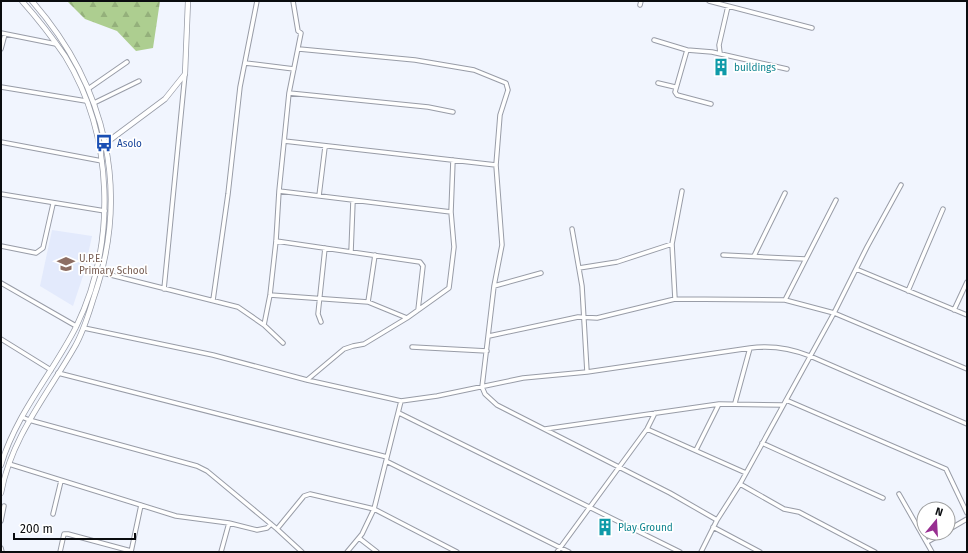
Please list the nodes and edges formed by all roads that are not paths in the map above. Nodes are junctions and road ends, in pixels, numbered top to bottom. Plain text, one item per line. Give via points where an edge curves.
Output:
1 (22, 1) edge
2 (32, 1) edge
3 (188, 1) edge
4 (257, 1) edge
5 (293, 1) edge
6 (709, 1) edge
7 (728, 6) junction
8 (812, 28) dead end
9 (3, 33) edge
10 (654, 40) dead end
11 (56, 44) junction
12 (719, 45) junction
13 (1, 49) edge
14 (299, 49) junction
15 (687, 50) junction
16 (712, 52) junction
17 (720, 53) junction
18 (127, 62) dead end
19 (245, 63) junction
20 (294, 69) junction
21 (787, 69) dead end
22 (185, 74) junction
23 (139, 81) dead end
24 (658, 84) dead end
25 (1, 87) edge
26 (675, 87) junction
27 (88, 88) junction
28 (289, 93) junction
29 (86, 101) junction
30 (94, 104) junction
31 (711, 104) dead end
32 (453, 112) dead end
33 (284, 141) junction
34 (1, 142) edge
35 (106, 143) junction
36 (325, 147) junction
37 (453, 160) junction
38 (102, 161) junction
39 (496, 165) junction
40 (901, 186) dead end
41 (279, 191) junction
42 (682, 191) dead end
43 (785, 193) dead end
44 (1, 194) edge
45 (319, 196) junction
46 (836, 200) dead end
47 (353, 201) junction
48 (53, 204) junction
49 (943, 209) dead end
50 (105, 211) junction
51 (451, 212) junction
52 (572, 229) dead end
53 (276, 241) junction
54 (672, 244) junction
55 (1, 246) edge
56 (325, 248) junction
57 (351, 252) junction
58 (723, 254) dead end
59 (375, 255) junction
60 (754, 256) junction
61 (804, 259) junction
62 (579, 268) junction
63 (856, 269) junction
64 (103, 273) junction
65 (541, 273) dead end
66 (967, 282) edge
67 (1, 283) edge
68 (494, 286) junction
69 (164, 289) junction
70 (908, 291) junction
71 (270, 295) junction
72 (320, 298) junction
73 (674, 299) junction
74 (213, 300) junction
75 (785, 300) junction
76 (368, 302) junction
77 (418, 310) junction
78 (954, 310) junction
79 (834, 313) junction
80 (967, 315) edge
81 (406, 318) junction
82 (585, 318) junction
83 (321, 322) dead end
84 (264, 325) junction
85 (76, 326) junction
86 (84, 328) junction
87 (489, 336) junction
88 (1, 339) edge
89 (283, 343) dead end
90 (412, 347) dead end
91 (750, 348) junction
92 (487, 351) junction
93 (810, 356) junction
94 (967, 368) edge
95 (51, 370) junction
96 (587, 372) junction
97 (58, 373) junction
98 (307, 380) junction
99 (482, 387) junction
100 (786, 400) junction
101 (401, 401) junction
102 (735, 403) junction
103 (719, 404) junction
104 (783, 405) junction
105 (399, 413) junction
106 (655, 413) junction
107 (22, 417) junction
108 (29, 420) junction
109 (967, 424) edge
110 (544, 429) junction
111 (647, 429) junction
112 (762, 443) junction
113 (1, 447) edge
114 (6, 450) junction
115 (696, 450) junction
116 (387, 459) junction
117 (9, 464) junction
118 (1, 465) edge
119 (619, 468) junction
120 (746, 473) junction
121 (61, 481) junction
122 (740, 484) junction
123 (1, 493) edge
124 (899, 494) dead end
125 (883, 498) dead end
126 (141, 505) junction
127 (4, 506) dead end
128 (589, 508) junction
129 (374, 509) junction
130 (967, 513) edge
131 (53, 514) dead end
132 (967, 519) edge
133 (717, 520) junction
134 (1, 521) edge
135 (229, 523) junction
136 (271, 524) junction
137 (956, 525) edge
138 (713, 527) junction
139 (277, 529) junction
140 (359, 538) junction
141 (927, 542) joint
142 (1, 548) edge
143 (560, 548) junction
144 (131, 551) edge
145 (2, 552) edge
146 (60, 552) edge
147 (221, 552) edge
148 (302, 552) edge
149 (347, 552) edge
150 (377, 552) edge
151 (457, 552) edge
152 (557, 552) edge
153 (569, 552) edge
154 (680, 552) edge
155 (701, 552) edge
156 (759, 552) edge
157 (876, 552) edge
158 (932, 552) edge

1 - 11 street
2 - 27 street via 63,41
3 - 22 street
4 - 19 street
5 - 14 street via 298,31 301,33
6 - 7 street
7 - 8 street
7 - 12 street
9 - 11 street
9 - 13 street
10 - 15 street
11 - 29 street
12 - 16 street
12 - 17 street
14 - 20 street
14 - 39 street via 415,60 474,70 506,83 508,90 500,115
15 - 16 street
15 - 26 street
16 - 17 street
17 - 21 street
18 - 27 street
19 - 20 street
19 - 74 street
20 - 28 street
22 - 35 street via 165,99
22 - 69 street
23 - 30 street
24 - 26 street
25 - 29 street
26 - 31 street via 677,95
27 - 30 street
28 - 32 street via 428,107
28 - 33 street
29 - 38 street via 98,137
30 - 35 street
33 - 36 street
33 - 41 street
34 - 38 street
35 - 64 street via 112,211
36 - 37 street
36 - 45 street
37 - 39 street
37 - 51 street
38 - 50 street
39 - 68 street via 502,238
40 - 63 street
41 - 45 street
41 - 53 street
42 - 54 street
43 - 60 street
44 - 48 street
45 - 47 street
46 - 61 street
47 - 51 street
47 - 57 street
48 - 50 street
48 - 55 street via 40,252
49 - 70 street
50 - 85 street via 97,271
51 - 77 street via 454,247 450,285 448,290
52 - 62 street
53 - 56 street
53 - 71 street
54 - 62 street via 617,262
54 - 73 street
56 - 57 street
56 - 72 street
57 - 59 street
58 - 60 street
59 - 76 street
59 - 77 street via 422,263
60 - 61 street
61 - 75 street
62 - 82 street
63 - 70 street
63 - 79 street
64 - 69 street
64 - 86 street
65 - 68 street
66 - 78 street
67 - 85 street
68 - 87 street
69 - 74 street
70 - 78 street
71 - 72 street
71 - 84 street
72 - 76 street
72 - 83 street via 318,318
73 - 75 street
73 - 82 street via 597,318
74 - 84 street via 238,307
75 - 79 street
76 - 81 street
77 - 81 street
78 - 80 street
79 - 93 street
79 - 94 street
81 - 98 street via 364,344 344,349
82 - 87 street via 578,317
82 - 96 street
84 - 89 street
85 - 95 street
86 - 97 street
86 - 98 street via 212,354
87 - 92 street
88 - 95 street
90 - 92 street
91 - 93 street via 776,347
91 - 96 street
91 - 102 street
92 - 99 street
93 - 100 street
93 - 109 street
95 - 107 street
96 - 99 street via 523,378
97 - 108 street
97 - 116 street
98 - 101 street
99 - 101 street
99 - 110 street via 485,394 497,405
100 - 104 street
100 - 130 street via 946,468
101 - 105 street
102 - 103 street
102 - 104 street
103 - 106 street
103 - 115 street
104 - 112 street
105 - 116 street
105 - 128 street
106 - 110 street
106 - 111 street
107 - 108 street
107 - 114 street
108 - 117 street
108 - 136 street via 197,466 207,471
110 - 119 street
111 - 115 street
111 - 119 street
112 - 120 street
112 - 125 street
113 - 114 street
114 - 118 street
115 - 120 street
116 - 129 street
116 - 143 street
117 - 121 street
117 - 123 street
119 - 128 street
119 - 133 street
120 - 122 street
121 - 126 street
121 - 131 street
122 - 133 street
122 - 157 street via 784,509 799,512
124 - 141 street
126 - 135 street via 182,518
126 - 144 street
127 - 134 street
128 - 143 street
128 - 154 street
129 - 139 street via 306,494
129 - 140 street
129 - 151 street
132 - 137 street
133 - 138 street
135 - 136 street via 257,530 267,528
135 - 147 street
136 - 139 street
138 - 155 street
138 - 156 street
139 - 148 street
140 - 149 street
140 - 150 street
141 - 158 street
142 - 145 street
143 - 152 street
143 - 153 street
144 - 146 street via 64,534

